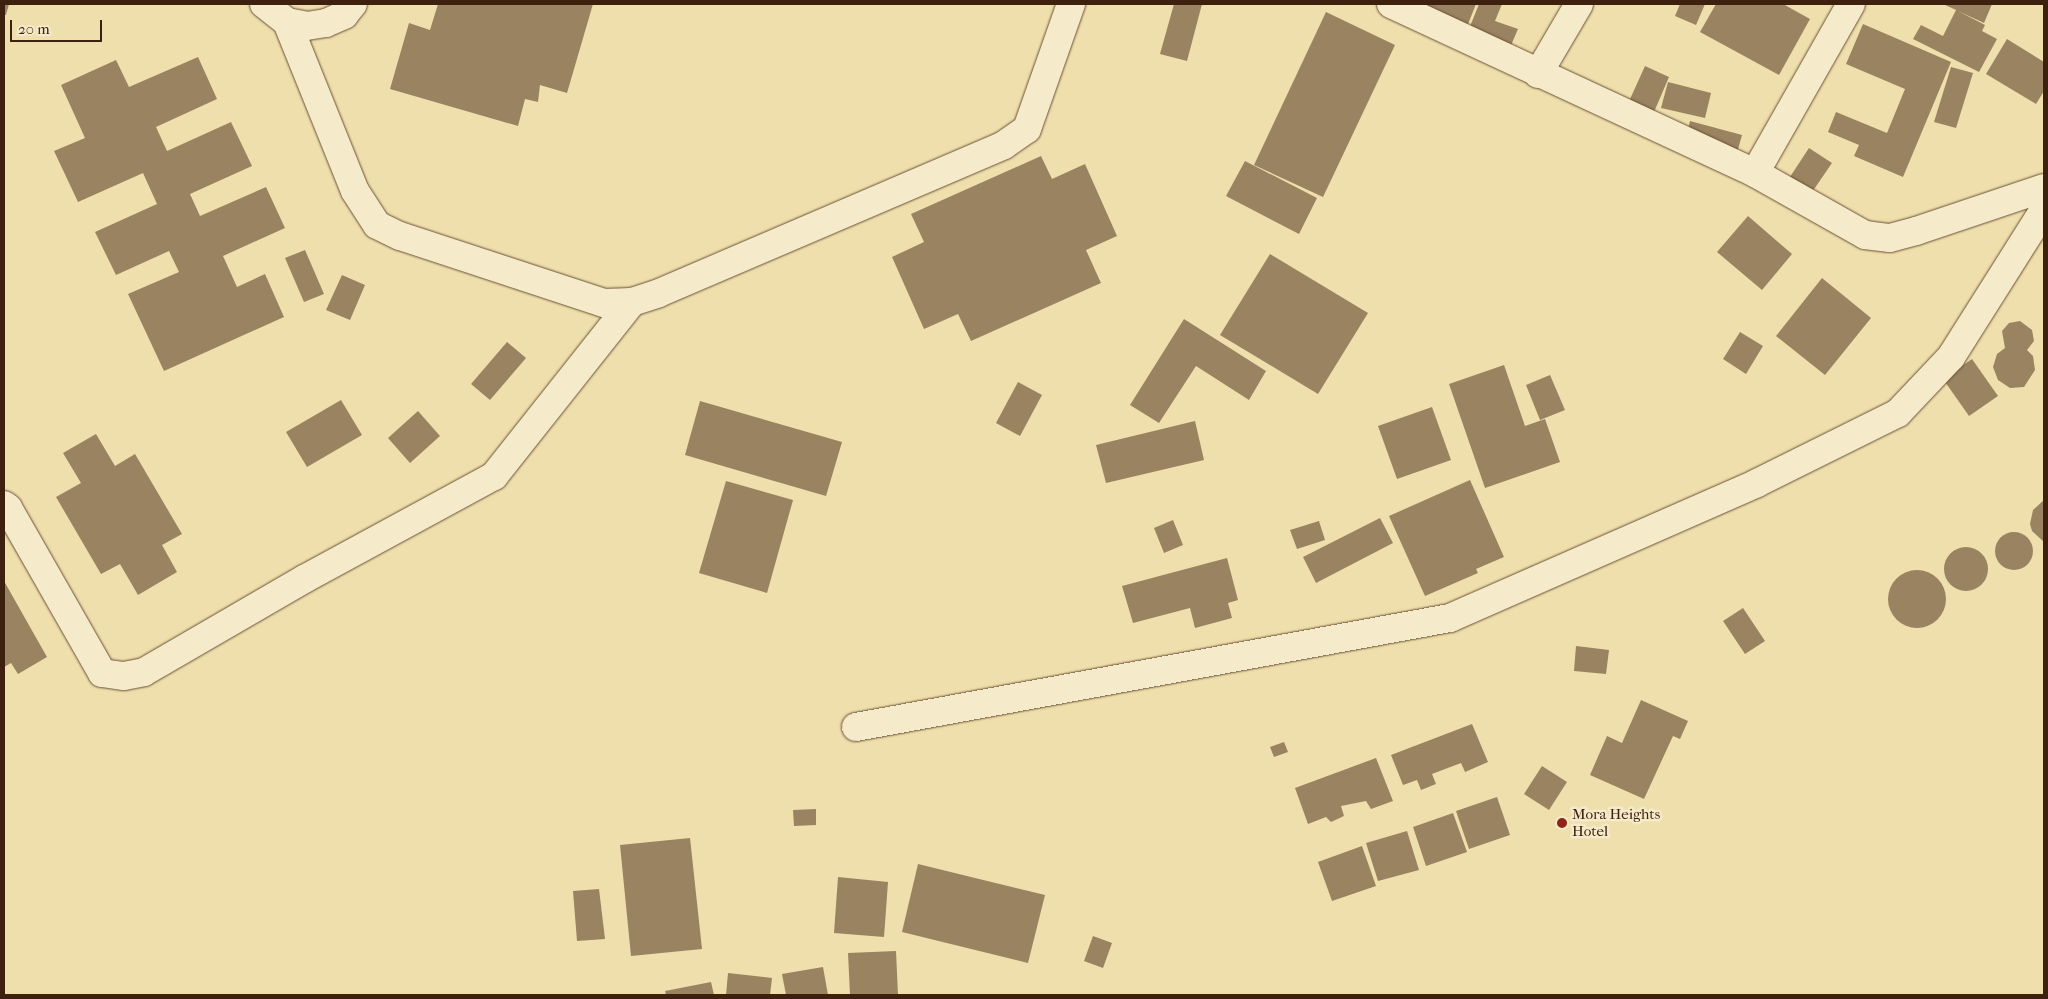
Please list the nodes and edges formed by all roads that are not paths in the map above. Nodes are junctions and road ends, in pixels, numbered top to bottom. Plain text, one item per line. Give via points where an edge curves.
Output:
1 (264, 4) edge
2 (353, 4) edge
3 (1071, 4) edge
4 (1391, 4) edge
5 (1579, 4) edge
6 (1851, 4) edge
7 (287, 22) junction
8 (1538, 74) junction
9 (1755, 173) junction
10 (2044, 188) edge
11 (2044, 210) edge
12 (632, 302) junction
13 (4, 505) edge
14 (856, 727) dead end

1 - 7 street
2 - 7 street via 344,15 326,23 307,26
3 - 12 street via 1027,129 995,149
4 - 8 street
5 - 8 street
6 - 9 street
7 - 12 street via 355,191 377,226 604,303
8 - 9 street
9 - 10 street via 1865,235 1890,238
11 - 14 street via 1951,357 1898,413 1757,484 1459,614
12 - 13 street via 494,476 306,578 144,672 124,676 102,673

